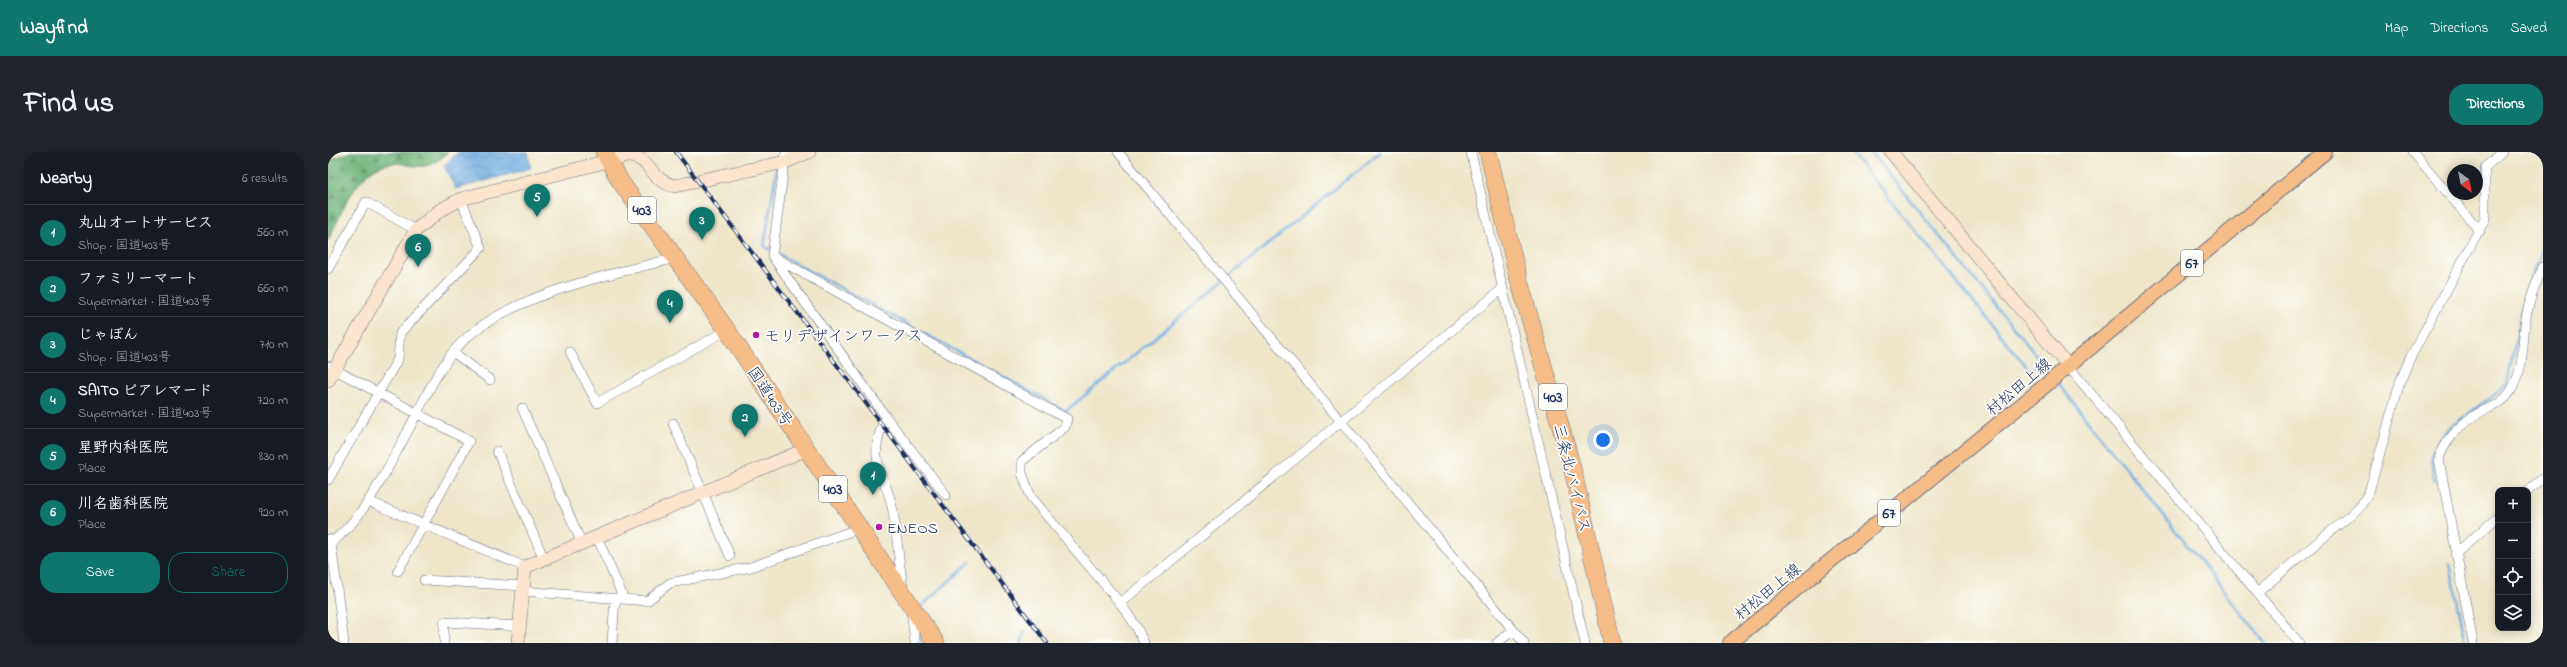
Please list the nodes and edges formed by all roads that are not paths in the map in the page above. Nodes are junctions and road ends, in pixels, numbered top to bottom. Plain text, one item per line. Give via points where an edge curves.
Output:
1 (809, 152) edge
2 (1118, 152) edge
3 (1471, 152) edge
4 (1488, 152) edge
5 (1891, 152) edge
6 (2325, 152) edge
7 (2413, 152) edge
8 (2503, 152) edge
9 (606, 156) edge
10 (786, 157) edge
11 (462, 199) junction
12 (416, 230) junction
13 (2480, 230) junction
14 (772, 256) junction
15 (676, 258) junction
16 (2543, 267) edge
17 (328, 269) edge
18 (1501, 290) junction
19 (727, 330) junction
20 (453, 352) junction
21 (570, 352) dead end
22 (331, 368) edge
23 (2064, 370) junction
24 (490, 380) dead end
25 (328, 381) edge
26 (380, 394) junction
27 (522, 408) dead end
28 (418, 414) junction
29 (886, 417) junction
30 (1340, 420) junction
31 (674, 423) dead end
32 (807, 449) junction
33 (497, 451) dead end
34 (2543, 478) edge
35 (328, 480) edge
36 (2531, 488) edge
37 (703, 492) junction
38 (946, 495) dead end
39 (368, 502) junction
40 (2495, 520) edge
41 (424, 524) junction
42 (860, 528) junction
43 (597, 537) junction
44 (329, 542) edge
45 (582, 544) junction
46 (2455, 554) junction
47 (730, 556) dead end
48 (544, 559) junction
49 (525, 567) junction
50 (398, 571) dead end
51 (424, 580) dead end
52 (522, 589) junction
53 (2257, 593) junction
54 (907, 598) junction
55 (620, 599) junction
56 (1120, 603) junction
57 (520, 626) junction
58 (1513, 630) junction
59 (344, 643) edge
60 (444, 643) edge
61 (518, 643) edge
62 (612, 643) edge
63 (915, 643) edge
64 (936, 643) edge
65 (1144, 643) edge
66 (1497, 643) edge
67 (1524, 643) edge
68 (1584, 643) edge
69 (1612, 643) edge
70 (1730, 643) edge
71 (2299, 643) edge
72 (2473, 643) edge

1 - 10 street
2 - 30 street
3 - 18 street
4 - 69 highway, 三条北バイパス / 403 via 1517,273 1572,467
5 - 23 street
6 - 23 main road, 村松田上線 / 67
7 - 13 street
8 - 13 street via 2485,167 2485,219
9 - 10 street via 636,155 656,178 675,186
9 - 11 street
9 - 15 highway, 国道403号 / 403 via 620,181
10 - 14 street
11 - 12 street via 439,211
11 - 26 street via 481,248 400,333 398,359
12 - 17 street via 366,202
12 - 22 street
13 - 53 street via 2460,262 2410,358 2400,382 2369,492 2360,507
14 - 29 street
14 - 56 street via 1067,418 1065,427 1022,462 1022,473 1031,497
15 - 19 highway, 国道403号 / 403
15 - 20 street via 591,279 522,305 490,320
16 - 46 street via 2525,323 2521,369 2513,388 2505,399 2490,409 2472,416 2442,448 2439,459
18 - 30 street
18 - 68 street
19 - 21 street via 597,403
19 - 32 highway, 国道403号 / 403
20 - 24 street
20 - 28 street
22 - 25 street
22 - 26 street
23 - 53 street
23 - 70 main road, 村松田上線 / 67
26 - 28 street
26 - 35 street
27 - 45 street
28 - 39 street
28 - 41 street via 469,441
29 - 38 street
29 - 54 street via 877,442 877,465 892,509
30 - 56 street
30 - 58 street
31 - 37 street
32 - 37 street
32 - 42 highway, 国道403号 / 403
33 - 48 street
34 - 36 street
37 - 43 street
37 - 47 street
39 - 41 street
39 - 44 street
40 - 46 street
41 - 49 street
41 - 50 street
42 - 54 highway, 国道403号 / 403
42 - 55 street via 751,567 670,583 647,601
43 - 45 street
43 - 55 street
44 - 59 street
45 - 48 street
46 - 72 street
48 - 49 street
49 - 52 street
51 - 52 street
52 - 55 street
52 - 57 street
53 - 71 street
54 - 63 street
54 - 64 highway, 国道403号 / 403
55 - 62 street
56 - 65 street
57 - 60 street via 444,622
57 - 61 street
58 - 66 street
58 - 67 street

